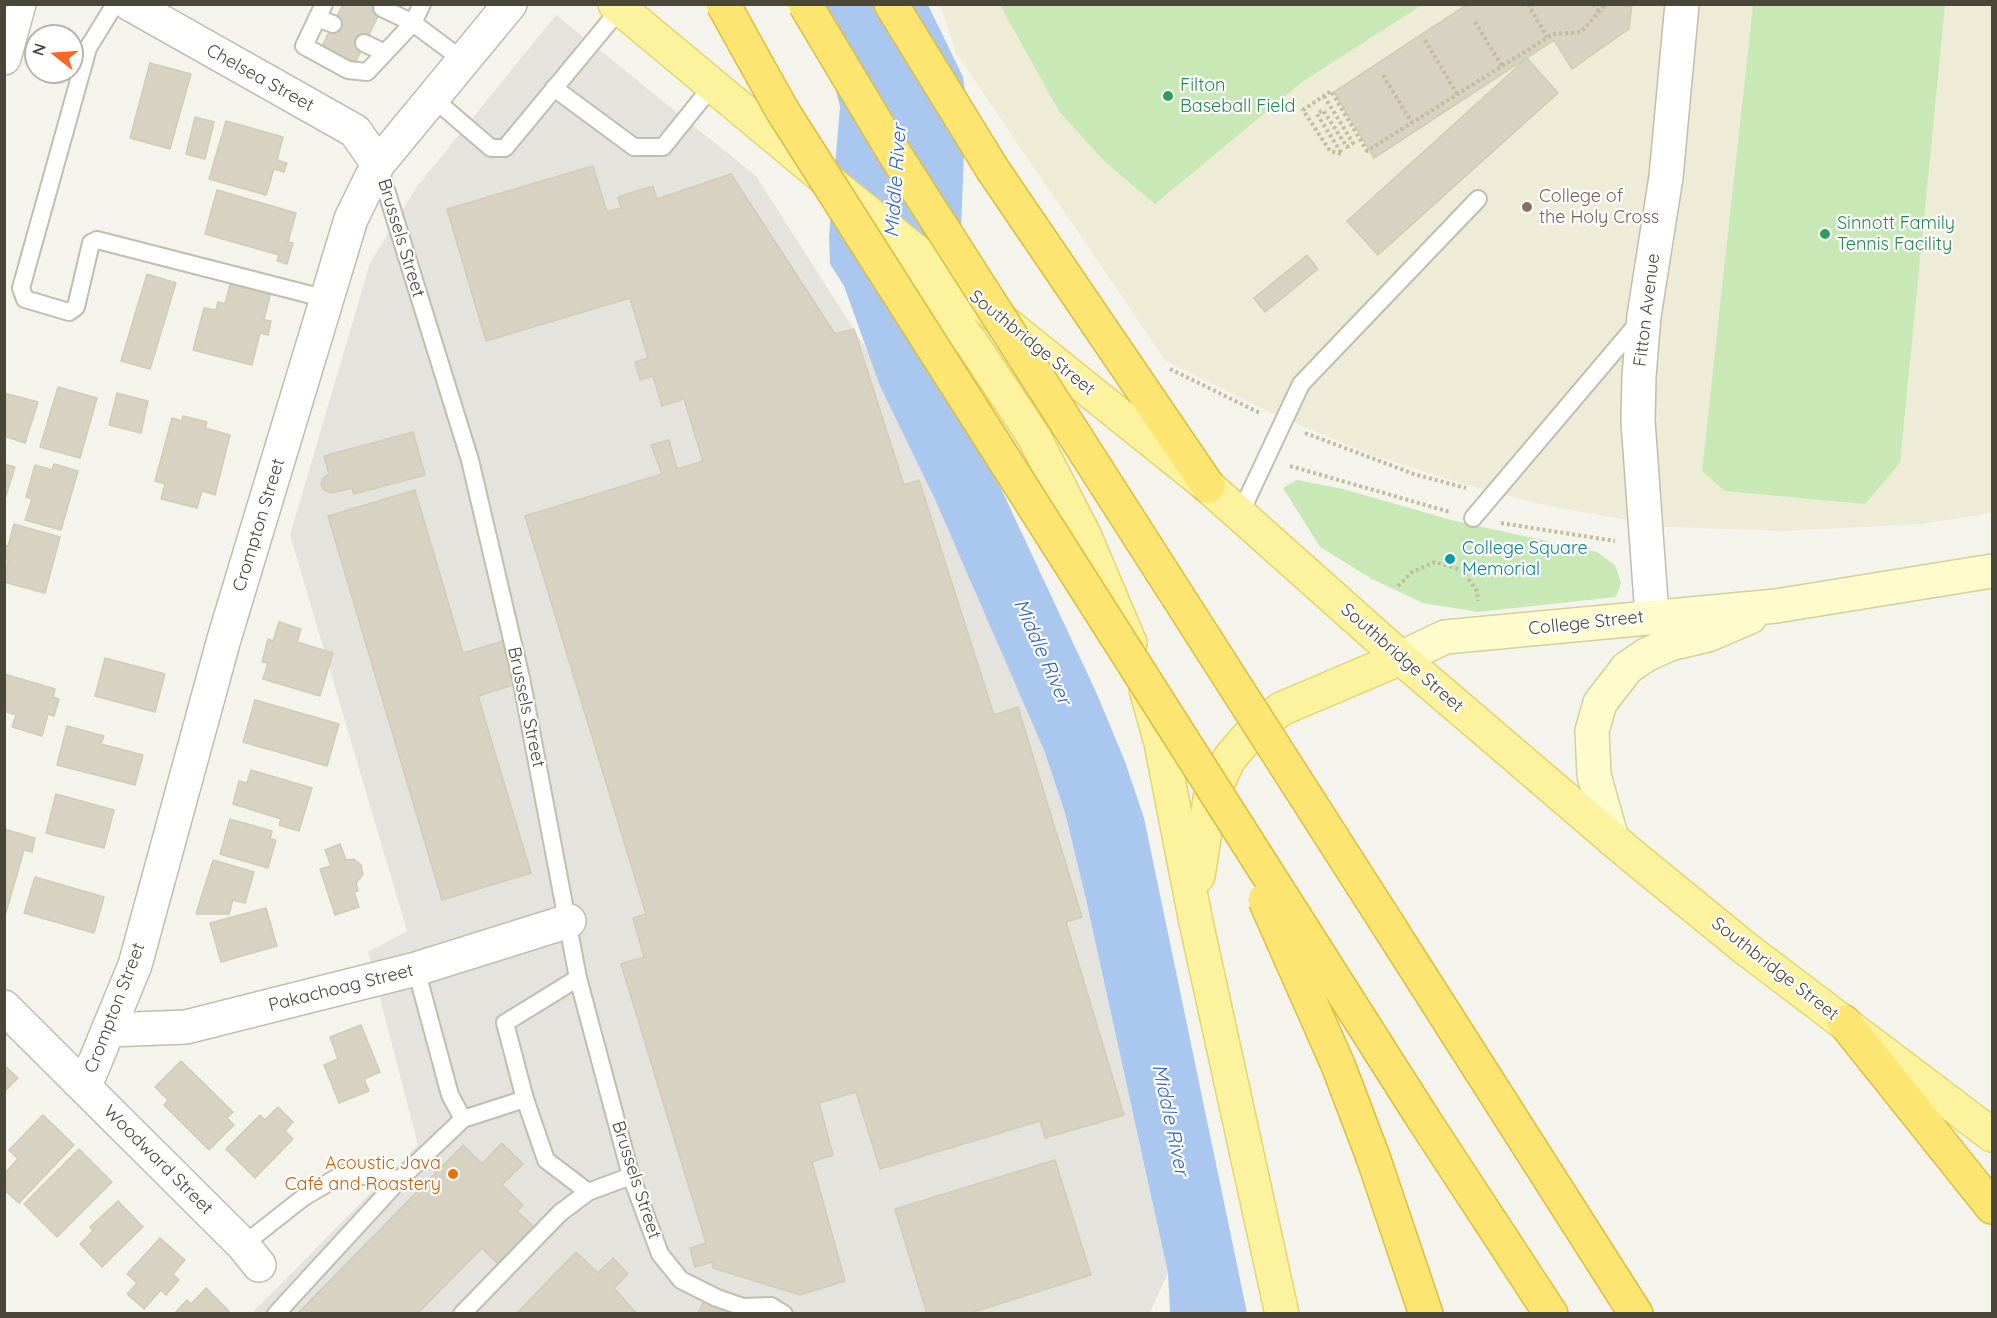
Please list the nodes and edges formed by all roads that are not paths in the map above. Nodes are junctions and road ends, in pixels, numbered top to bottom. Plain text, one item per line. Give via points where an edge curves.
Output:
1 (19, 4) edge
2 (115, 4) edge
3 (130, 4) edge
4 (422, 4) edge
5 (510, 4) edge
6 (723, 4) edge
7 (805, 4) edge
8 (891, 4) edge
9 (1682, 4) edge
10 (618, 7) edge
11 (382, 8) dead end
12 (325, 16) edge
13 (413, 23) junction
14 (364, 43) dead end
15 (385, 53) junction
16 (4, 58) edge
17 (465, 61) junction
18 (713, 86) junction
19 (555, 88) junction
20 (434, 99) junction
21 (378, 164) junction
22 (818, 172) junction
23 (1478, 199) dead end
24 (327, 299) junction
25 (1644, 316) junction
26 (1208, 486) junction
27 (1240, 514) junction
28 (1473, 518) road end
29 (1992, 571) edge
30 (1776, 606) junction
31 (1652, 616) junction
32 (1401, 658) junction
33 (1200, 766) junction
34 (1612, 839) junction
35 (569, 921) junction
36 (1197, 922) junction
37 (416, 969) junction
38 (578, 978) junction
39 (4, 1008) edge
40 (1844, 1022) junction
41 (108, 1030) junction
42 (85, 1086) junction
43 (525, 1100) junction
44 (463, 1119) junction
45 (1992, 1135) edge
46 (631, 1176) junction
47 (400, 1179) junction
48 (588, 1192) junction
49 (1992, 1207) edge
50 (251, 1255) joint
51 (276, 1314) edge
52 (462, 1314) edge
53 (784, 1314) edge
54 (1282, 1314) edge
55 (1426, 1314) edge
56 (1551, 1314) edge
57 (1636, 1314) edge

1 - 16 street
2 - 24 lane via 88,48 21,288 25,299 69,312 76,307 91,243 98,240
3 - 21 street, Chelsea Street via 355,131
4 - 13 lane
5 - 17 street, Crompton Street
6 - 33 highway, bridge via 782,110
7 - 57 highway, bridge via 896,156
8 - 26 highway via 993,170
9 - 25 street, Fitton Avenue via 1666,177
10 - 18 main road, Southbridge Street
10 - 19 lane
11 - 13 lane
12 - 15 lane via 304,46 348,70 367,72
13 - 15 lane
13 - 17 lane
14 - 15 lane
17 - 20 street, Crompton Street
18 - 19 lane via 663,147 633,147
18 - 22 main road, Southbridge Street
19 - 20 lane via 505,148 491,148
20 - 21 street, Crompton Street
21 - 24 street, Crompton Street via 351,219
21 - 35 lane, Brussels Street via 470,460 521,678
22 - 26 main road, Southbridge Street, bridge
22 - 36 main road, Southbridge Street, bridge via 905,258 973,345 1034,437 1060,485 1106,582 1161,743
23 - 27 lane via 1301,384
24 - 41 street, Crompton Street via 224,639 135,965
25 - 28 lane
25 - 31 street, Fitton Avenue via 1638,421
26 - 27 main road, Southbridge Street
27 - 32 main road, Southbridge Street
29 - 30 street, College Street
30 - 31 street, College Street
30 - 34 street, College Street via 1708,635 1670,644 1646,655 1611,686 1600,704 1592,743 1594,776
31 - 32 street, College Street via 1445,637
32 - 34 main road, Southbridge Street
32 - 36 main road via 1281,709 1252,732 1229,759 1210,799 1202,832
33 - 55 highway, bridge via 1308,996 1373,1157
33 - 56 highway, bridge
34 - 40 main road, Southbridge Street via 1745,948
35 - 37 street, Pakachoag Street
35 - 38 lane, Brussels Street
36 - 54 main road
37 - 41 street, Pakachoag Street via 186,1027
37 - 44 lane via 450,1095
38 - 43 lane via 505,1023
38 - 46 lane, Brussels Street
39 - 42 street, Woodward Street
40 - 45 main road, Southbridge Street
40 - 49 highway
41 - 42 street, Crompton Street
42 - 50 street, Woodward Street
43 - 44 lane
43 - 48 lane via 546,1160
44 - 47 lane
46 - 48 lane
46 - 53 lane, Brussels Street via 660,1254 681,1280 743,1307 771,1306
47 - 50 lane via 343,1174 304,1197
47 - 51 lane
48 - 52 lane via 561,1213

